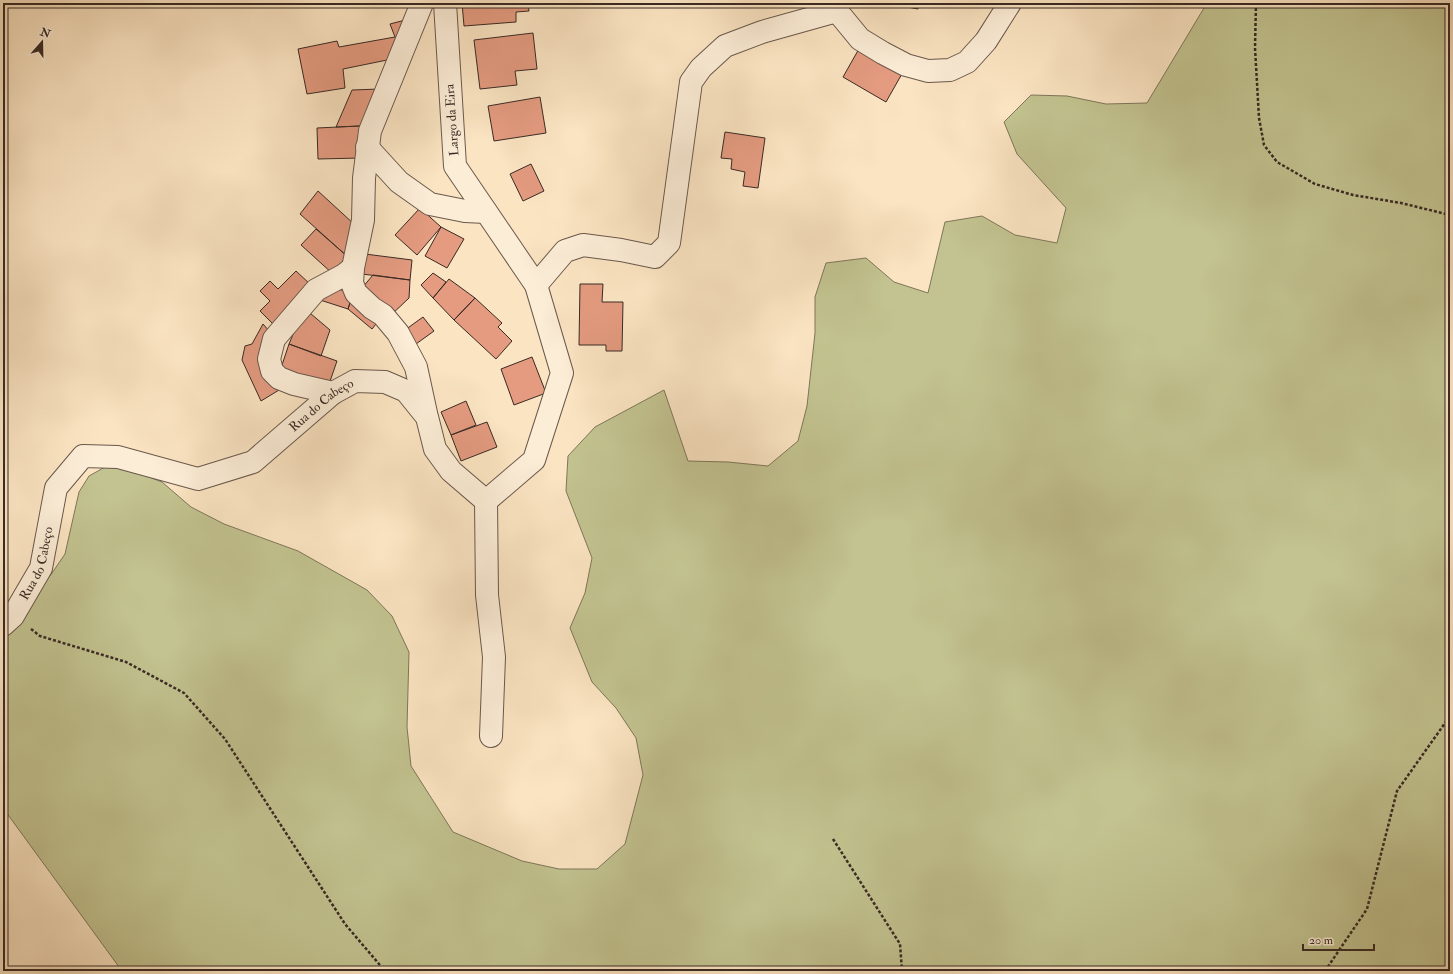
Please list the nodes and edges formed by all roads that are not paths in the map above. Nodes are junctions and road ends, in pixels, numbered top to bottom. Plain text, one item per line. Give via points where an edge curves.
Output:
1 (422, 3) edge
2 (445, 3) edge
3 (1010, 3) edge
4 (838, 7) edge
5 (367, 146) junction
6 (486, 212) junction
7 (353, 268) junction
8 (536, 286) junction
9 (333, 393) junction
10 (427, 417) junction
11 (486, 501) junction
12 (8, 620) edge
13 (491, 736) dead end

1 - 5 street via 370,131
2 - 6 street, Largo da Eira via 456,166
3 - 4 street via 986,41 967,62 950,70 928,71 906,65 860,39
4 - 8 street via 725,46 701,68 691,82 668,243 655,257 583,245 565,251
5 - 6 street via 399,182 430,204
5 - 7 street via 363,220
6 - 8 street, Largo da Eira
7 - 9 street via 316,290 305,301 274,339 269,359 272,371 279,378
7 - 10 street via 352,283 356,293 383,315 398,333 413,360
8 - 11 street via 562,373 534,460
9 - 10 street, Rua do Cabeço via 355,381 384,382 406,391
9 - 12 street, Rua do Cabeço via 254,462 198,479 118,457 83,456 56,488 41,568
10 - 11 street, Rua do Cabeço via 435,449 451,471
11 - 13 street via 487,595 494,657

